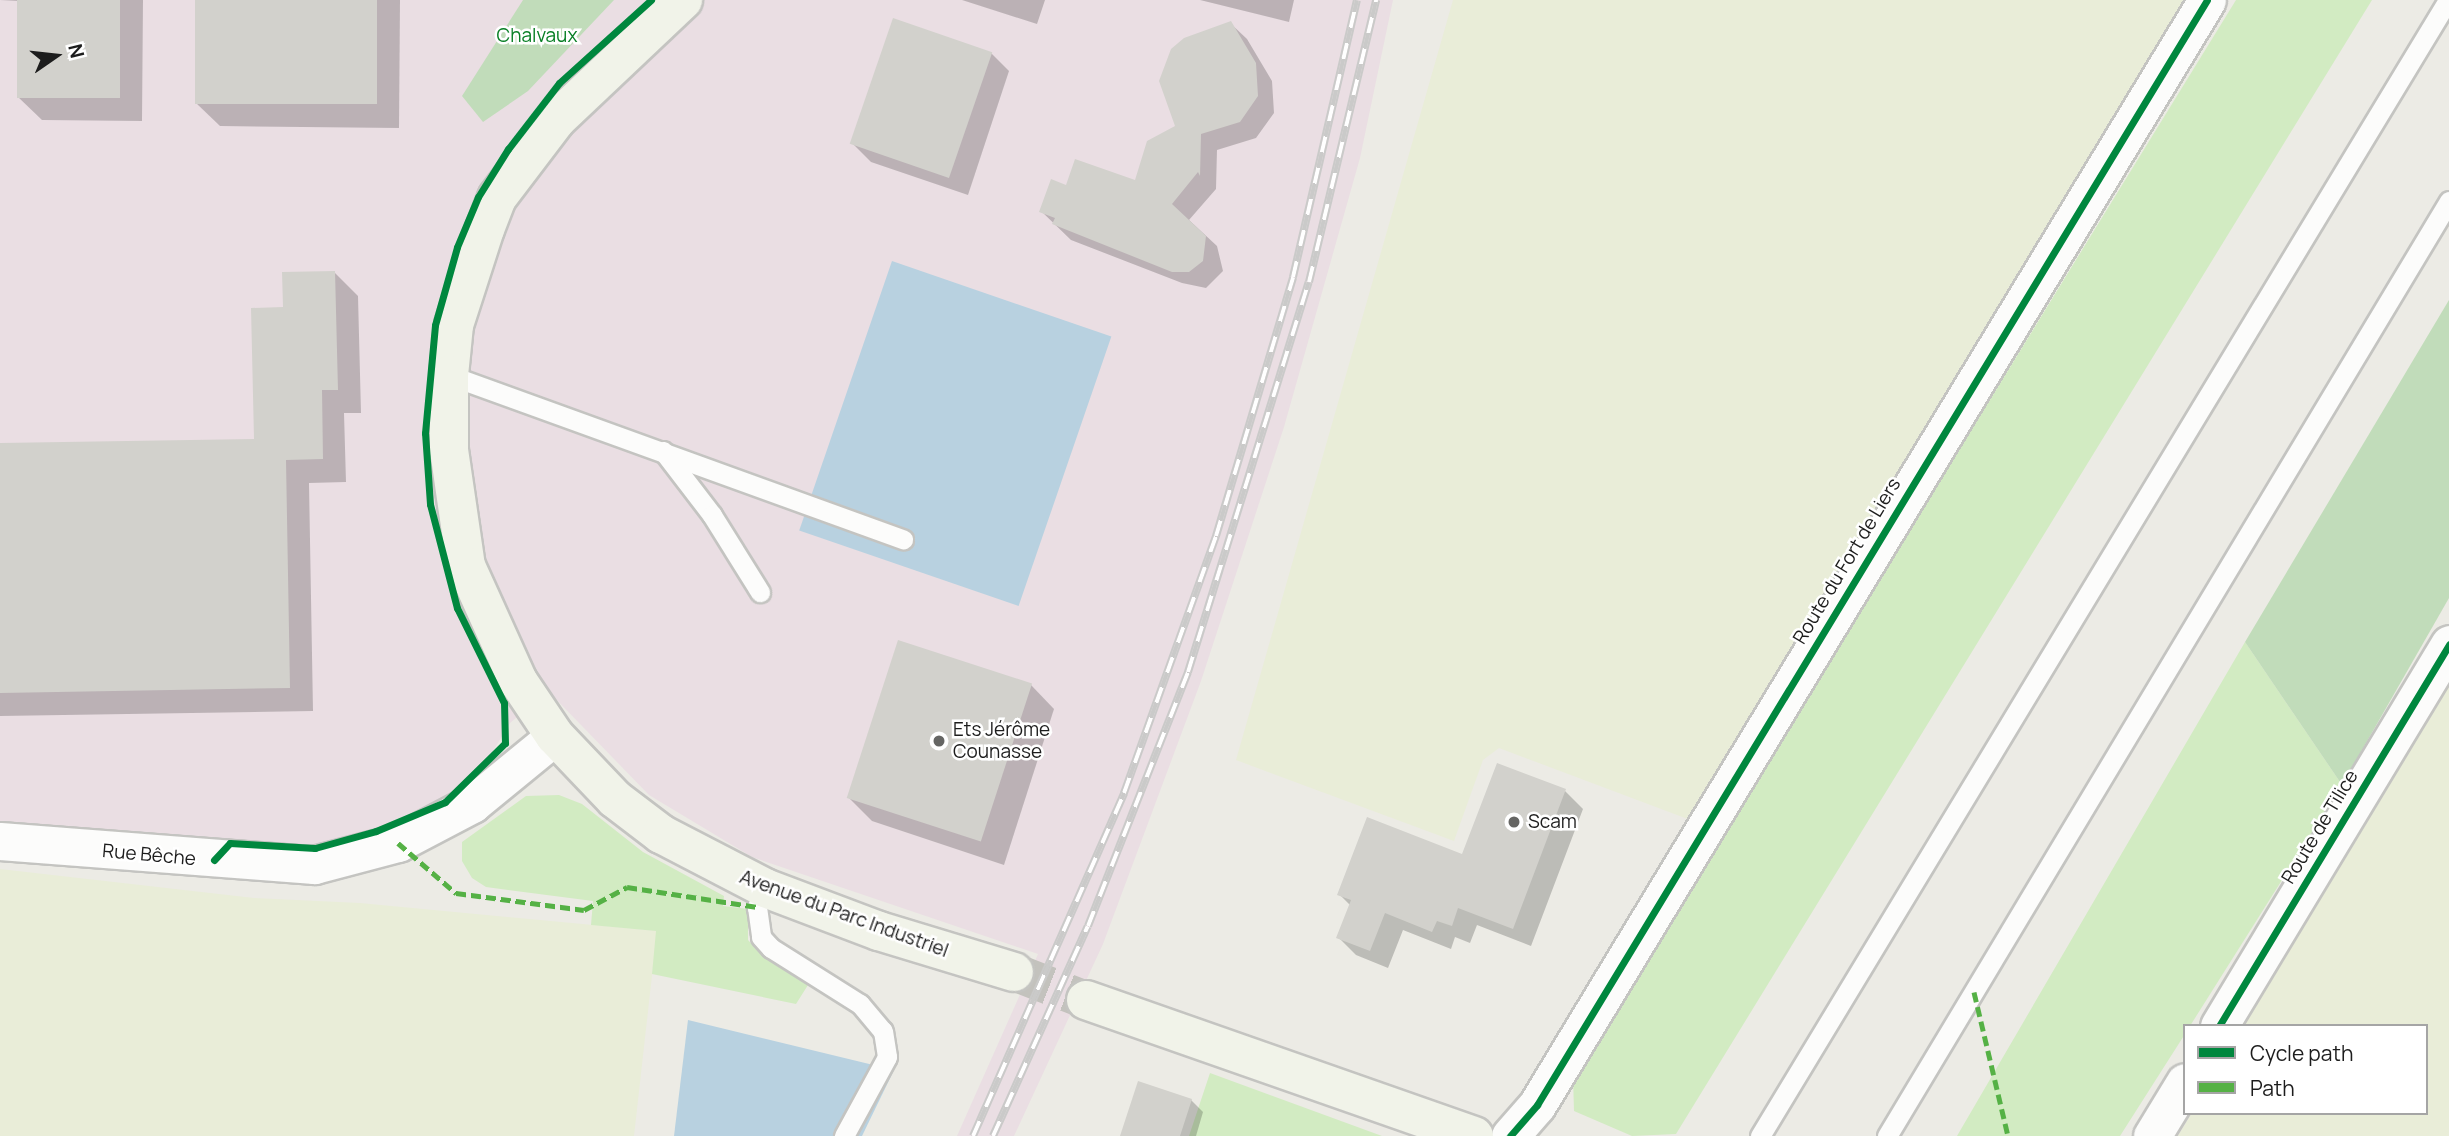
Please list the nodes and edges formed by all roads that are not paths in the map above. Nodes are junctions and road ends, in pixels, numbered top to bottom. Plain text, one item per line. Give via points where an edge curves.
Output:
1 (683, 0) edge
2 (2207, 0) edge
3 (2448, 0) edge
4 (2449, 201) edge
5 (449, 375) junction
6 (663, 450) junction
7 (903, 539) dead end
8 (760, 592) dead end
9 (2449, 644) edge
10 (555, 736) junction
11 (0, 841) edge
12 (765, 888) junction
13 (1014, 972) tunnel mouth
14 (1086, 1000) tunnel mouth
15 (2220, 1024) edge
16 (2183, 1085) edge
17 (844, 1136) edge
18 (1474, 1136) edge
19 (1510, 1136) edge
20 (1760, 1136) edge
21 (1887, 1136) edge
22 (2152, 1136) edge

1 - 5 street, Avenue du Parc Industriel via 557,119 497,198 454,326
2 - 19 street, Route du Fort de Liers via 1537,1105
3 - 20 lane
4 - 21 lane
5 - 6 lane
5 - 10 street, Avenue du Parc Industriel via 449,450 466,566 518,681
6 - 7 lane
6 - 8 lane via 712,515
9 - 15 street, Route de Tilice
10 - 11 street, Rue Bêche via 472,804 398,843 314,865
10 - 12 street, Avenue du Parc Industriel via 615,799 661,834
12 - 13 street, Avenue du Parc Industriel
12 - 17 lane via 757,907 761,937 771,948 860,1004 883,1031 887,1057
14 - 18 street
16 - 22 street

